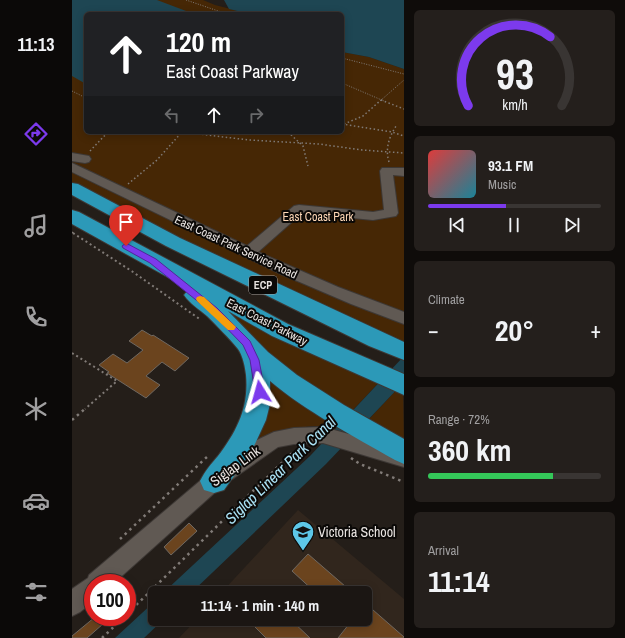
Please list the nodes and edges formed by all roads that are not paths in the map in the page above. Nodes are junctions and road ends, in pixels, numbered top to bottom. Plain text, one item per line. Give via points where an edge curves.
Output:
1 (72, 157) edge
2 (85, 159) road end
3 (72, 167) edge
4 (404, 172) edge
5 (72, 181) edge
6 (72, 188) edge
7 (72, 216) edge
8 (124, 216) junction
9 (248, 253) junction
10 (153, 261) junction
11 (404, 318) edge
12 (247, 343) junction
13 (404, 351) edge
14 (394, 381) edge
15 (368, 439) junction
16 (404, 452) edge
17 (404, 458) edge
18 (214, 481) junction
19 (107, 574) edge
20 (84, 594) edge
21 (72, 604) edge

1 - 2 street
3 - 9 street, East Coast Park Service Road via 159,206
4 - 9 street via 386,171 390,213 373,216 300,209
5 - 8 highway
6 - 8 highway, ECP
7 - 10 highway, East Coast Parkway / ECP
8 - 13 highway, ECP via 229,269
9 - 11 street, East Coast Park Service Road via 356,301
10 - 12 highway via 214,310
10 - 14 highway, East Coast Parkway / ECP via 280,330
12 - 15 highway via 279,375 335,412
12 - 18 highway via 255,360 260,392 257,414 235,456
15 - 16 highway
15 - 17 street, Siglap Link
15 - 18 street, Siglap Link via 323,435 274,440
18 - 19 street, Siglap Link
20 - 21 street

